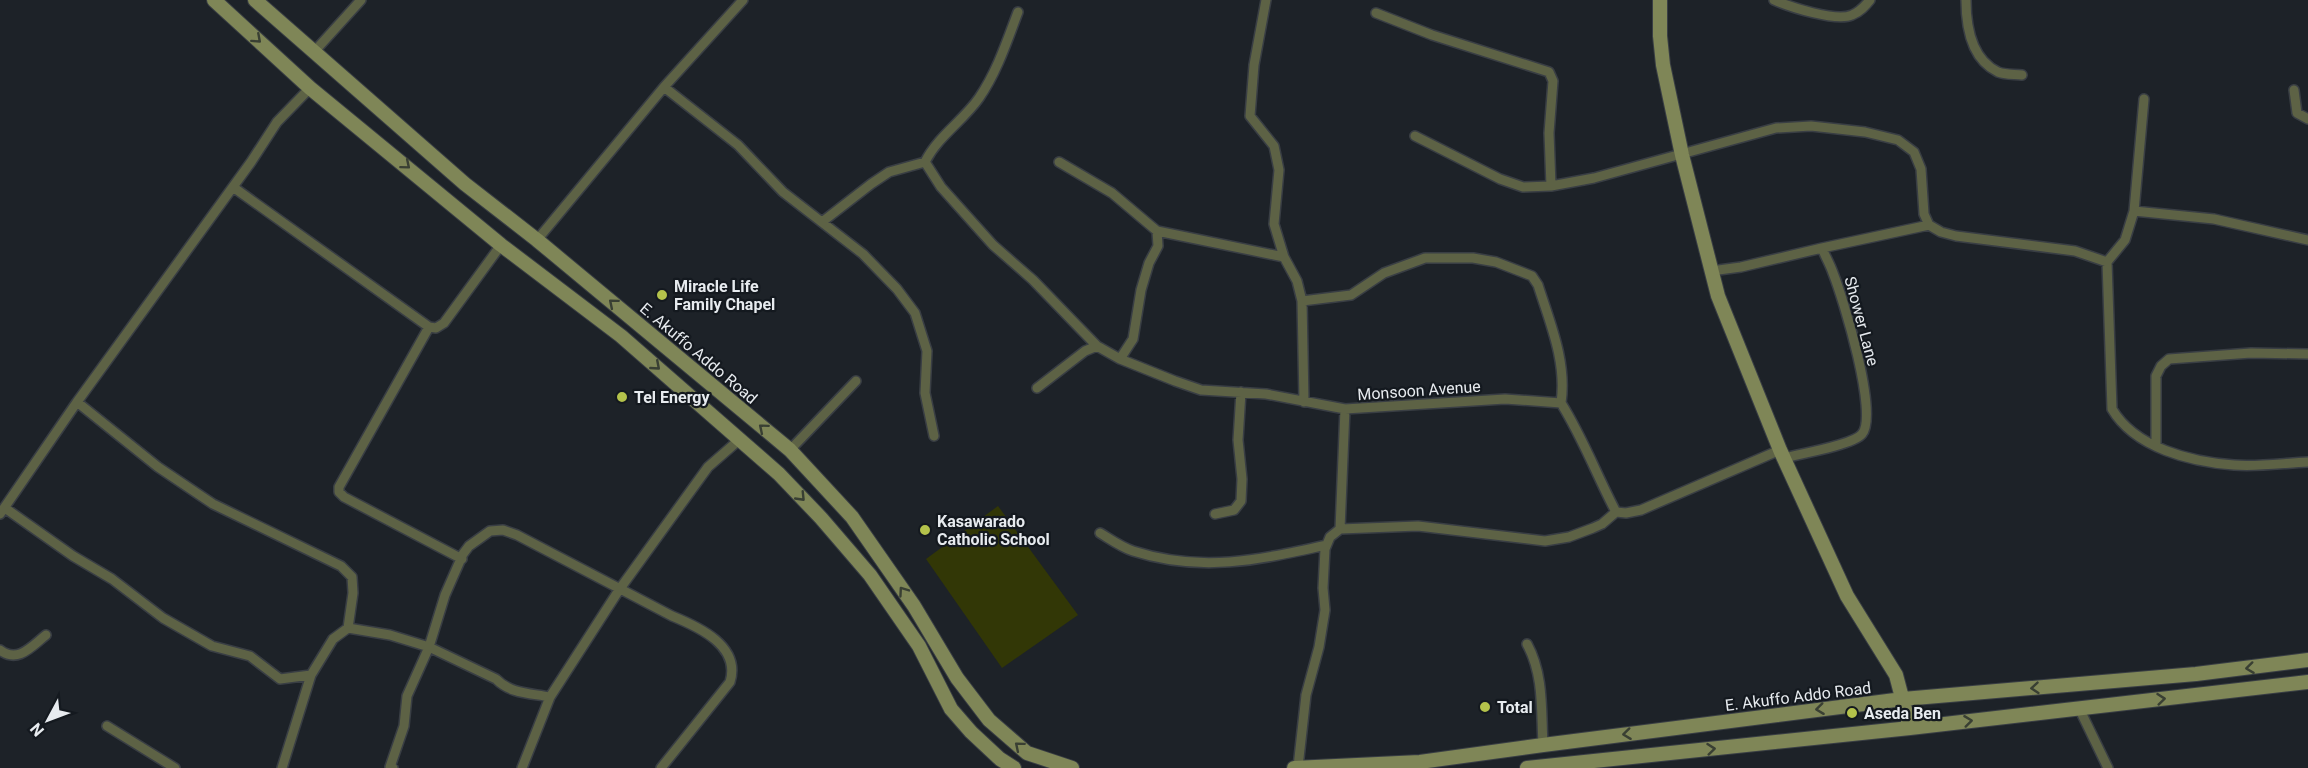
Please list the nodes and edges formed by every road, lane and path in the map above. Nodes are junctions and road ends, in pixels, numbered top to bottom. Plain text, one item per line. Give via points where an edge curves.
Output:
1 (214, 0) edge
2 (255, 0) edge
3 (361, 0) edge
4 (743, 0) edge
5 (1266, 0) edge
6 (1660, 0) edge
7 (1774, 0) edge
8 (1870, 0) edge
9 (1966, 0) edge
10 (1018, 12) dead end
11 (1376, 13) dead end
12 (314, 53) junction
13 (2022, 75) dead end
14 (664, 87) junction
15 (310, 88) junction
16 (2294, 90) dead end
17 (2144, 99) dead end
18 (2308, 119) edge
19 (1415, 136) dead end
20 (1682, 155) junction
21 (925, 162) junction
22 (1059, 162) dead end
23 (1551, 186) junction
24 (233, 187) junction
25 (2134, 211) junction
26 (822, 222) junction
27 (1929, 225) junction
28 (1157, 231) junction
29 (537, 240) junction
30 (2308, 240) edge
31 (501, 245) junction
32 (1822, 248) junction
33 (1284, 257) junction
34 (2107, 262) junction
35 (1711, 271) junction
36 (1302, 301) junction
37 (429, 327) junction
38 (1097, 346) junction
39 (2308, 354) edge
40 (1120, 359) junction
41 (856, 381) dead end
42 (1037, 388) dead end
43 (1241, 392) junction
44 (77, 402) junction
45 (1304, 402) junction
46 (1561, 404) junction
47 (1345, 409) junction
48 (934, 436) dead end
49 (739, 440) junction
50 (2156, 445) junction
51 (789, 450) junction
52 (1781, 454) junction
53 (2308, 462) edge
54 (3, 511) edge
55 (1616, 512) junction
56 (1215, 514) dead end
57 (1340, 529) junction
58 (1100, 533) dead end
59 (1326, 545) junction
60 (462, 559) junction
61 (619, 590) junction
62 (348, 628) junction
63 (46, 635) dead end
64 (1527, 644) dead end
65 (429, 647) junction
66 (0, 650) edge
67 (2308, 660) edge
68 (311, 675) junction
69 (2308, 682) edge
70 (2077, 684) junction
71 (550, 697) junction
72 (1903, 699) junction
73 (2079, 708) junction
74 (107, 726) dead end
75 (1910, 728) junction
76 (1544, 744) junction
77 (175, 768) edge
78 (282, 768) edge
79 (391, 768) edge
80 (522, 768) edge
81 (661, 768) edge
82 (1014, 768) edge
83 (1072, 768) edge
84 (1294, 768) edge
85 (1298, 768) edge
86 (1527, 768) edge
87 (2108, 768) edge

1 -> 15 main road
2 - 12 main road, E. Akuffo Addo Road
3 - 12 street
4 - 14 street
5 - 33 street via 1254,65 1250,116 1274,146 1279,170 1275,224
6 - 20 main road via 1663,66
7 - 8 street via 1842,18 1864,8
9 - 13 street via 1970,40 1977,51 2000,73
10 - 21 street via 980,97 932,149
11 - 23 street via 1549,72 1554,81 1549,133
12 - 29 main road, E. Akuffo Addo Road via 465,184
14 - 26 street via 738,145 783,192
14 - 29 street
15 - 24 street via 277,122
15 -> 31 main road
16 - 18 street via 2297,113
17 - 25 street
19 - 23 street via 1500,179 1522,187
20 - 23 street
20 - 27 street via 1776,128 1810,126 1898,140 1914,152 1921,169 1924,214
20 - 35 main road
21 - 26 street via 889,172
21 - 38 street via 940,187 993,244 1034,280
22 - 28 street via 1112,193
24 - 37 street
24 - 44 street
25 - 30 street via 2214,219
25 - 34 street via 2125,240
26 - 48 street via 863,254 915,314 927,351 925,393
27 - 32 street
27 - 34 street via 1956,236 2075,251
28 - 33 street
28 - 40 street via 1158,246 1141,290 1133,339
51 -> 29 main road, E. Akuffo Addo Road
31 - 37 street via 444,323
31 -> 49 main road via 621,336
32 - 35 street
32 - 52 street, Shower Lane via 1856,345 1867,421 1864,433 1857,439
33 - 36 street via 1297,280
34 - 50 street via 2112,410 2131,432
35 - 52 main road
36 - 45 street
36 - 46 street via 1351,295 1384,273 1425,258 1473,258 1532,276 1559,354
37 - 60 street via 339,492
38 - 40 street
38 - 42 street
39 - 50 street via 2251,353 2169,359 2156,376
40 - 43 street via 1201,390
41 - 51 street
43 - 45 street
43 - 56 street via 1241,501 1234,510
44 - 54 street
44 - 62 street via 158,467 213,504 341,566 352,577
45 - 47 street
46 - 47 street, Monsoon Avenue via 1505,399
46 - 55 street
47 - 57 street, Monsoon Avenue
49 - 61 street via 708,466
49 -> 82 main road via 784,480 870,575 919,646 951,709 971,732
50 - 53 street via 2184,457 2234,465
83 -> 51 main road, E. Akuffo Addo Road via 1027,753 989,720 957,678 914,606 852,517
52 - 55 street via 1641,510
52 - 72 main road via 1847,596 1896,675
54 - 68 street via 112,579 163,618 212,646 250,656 280,680
55 - 57 street via 1593,528 1545,541 1418,526
57 - 59 street
58 - 59 street via 1131,550 1178,562 1224,564
59 - 85 street via 1325,610 1306,695
60 - 61 street via 480,537 503,530
60 - 65 street via 445,594
61 - 71 street
61 - 81 street via 697,626 728,653 731,665 730,682
62 - 65 street
62 - 68 street via 333,639
63 - 66 street via 21,655 10,656
64 - 76 street via 1541,683
65 - 71 street via 496,679 514,692
65 - 79 street via 407,696 404,726
67 -> 70 main road, E. Akuffo Addo Road
68 - 78 street
73 -> 69 main road
70 -> 72 main road, E. Akuffo Addo Road
70 - 73 main road
71 - 80 street
72 - 75 main road
72 -> 76 main road, E. Akuffo Addo Road
75 -> 73 main road
73 - 87 street
74 - 77 street
86 -> 75 main road
76 - 85 main road, E. Akuffo Addo Road via 1420,762
84 - 85 main road, E. Akuffo Addo Road

